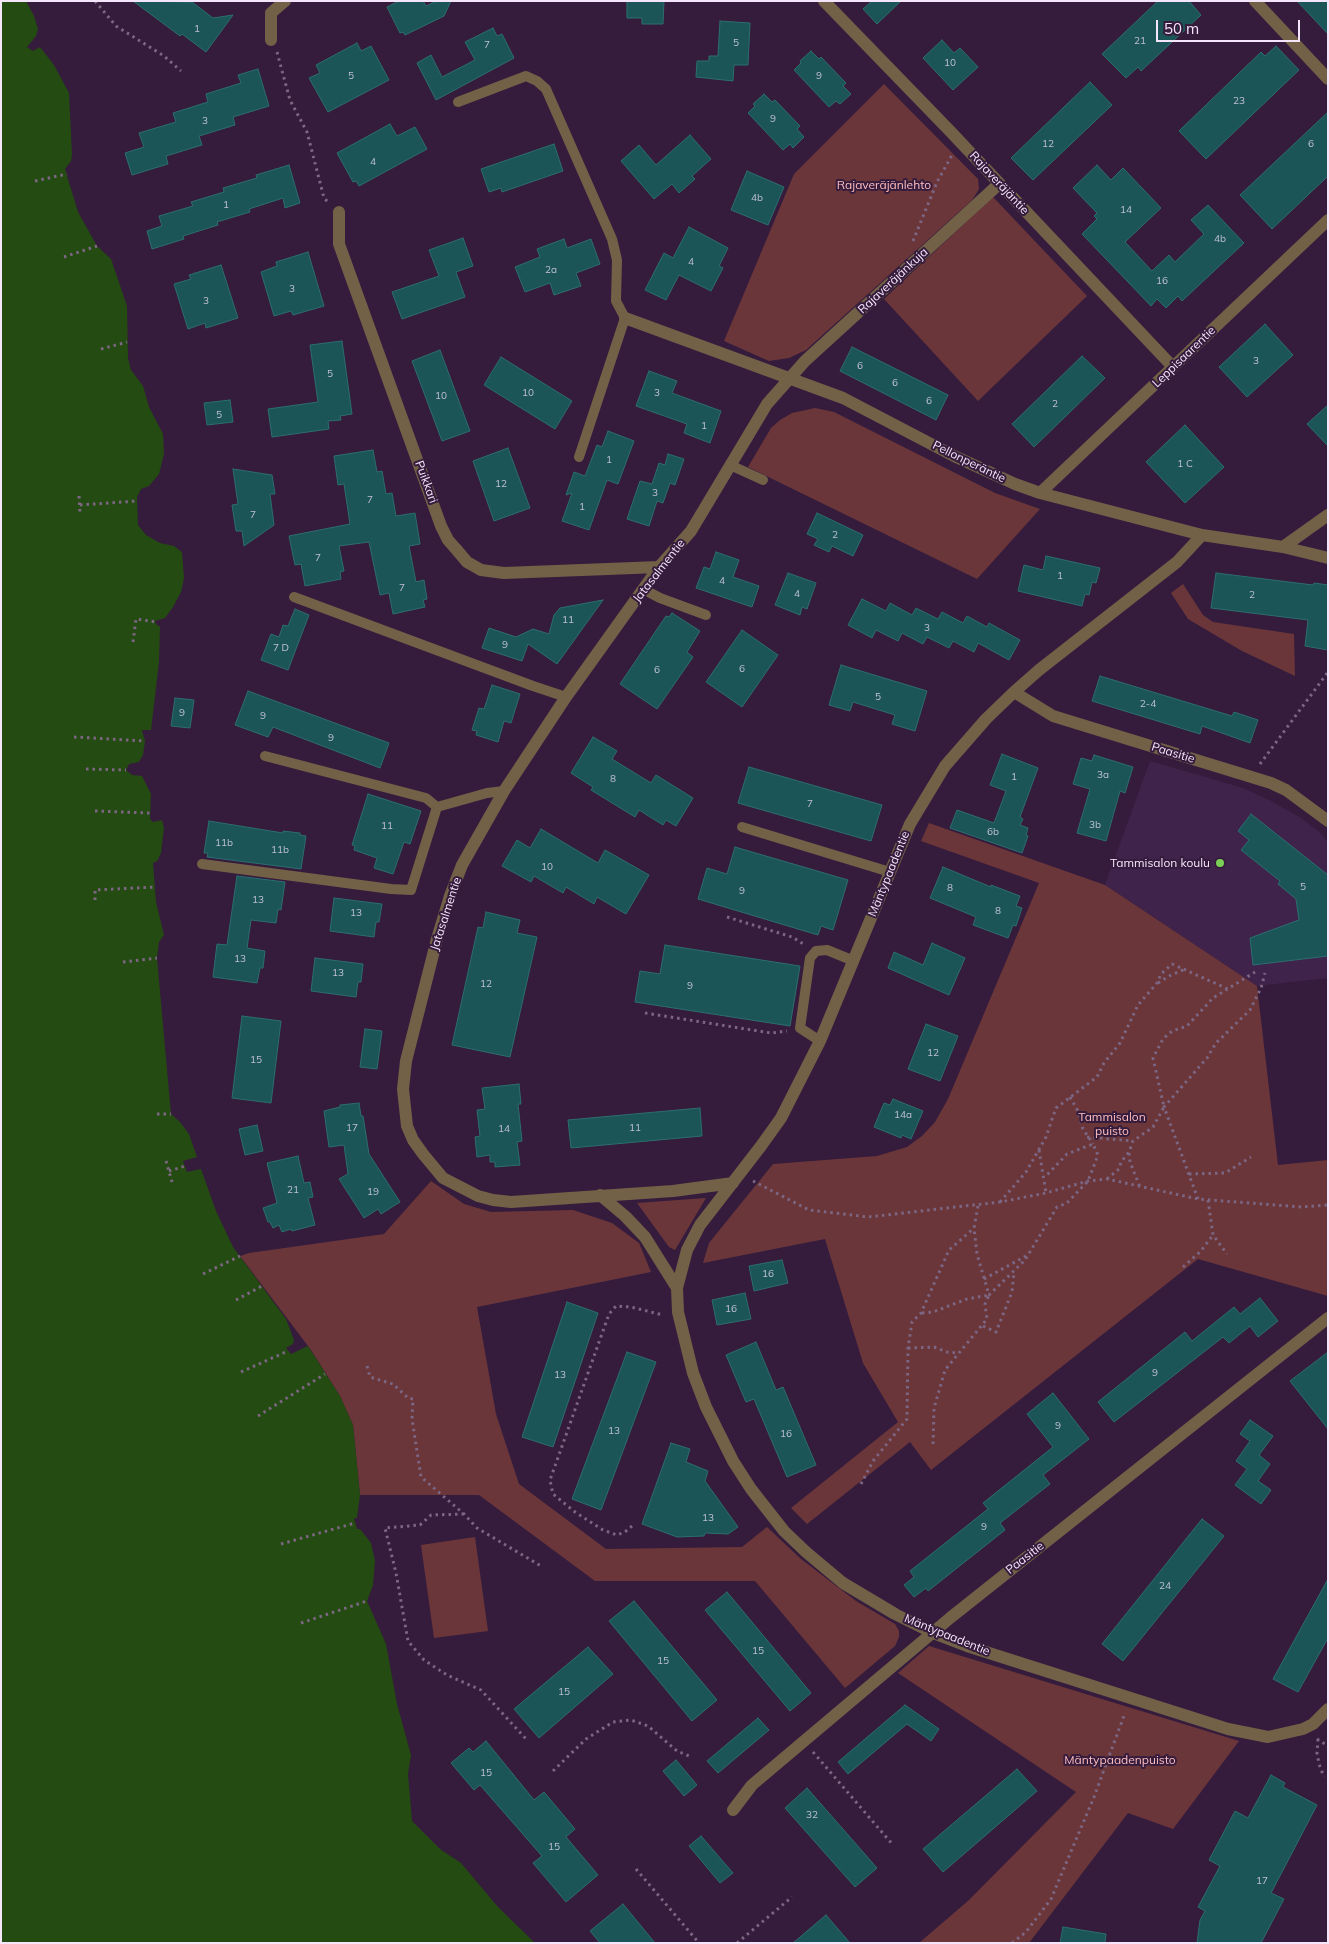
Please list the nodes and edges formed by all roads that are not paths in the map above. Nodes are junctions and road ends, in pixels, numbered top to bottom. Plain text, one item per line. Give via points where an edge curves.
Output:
1 (285, 1) edge
2 (824, 1) edge
3 (1255, 1) edge
4 (271, 40) road end
5 (1328, 79) edge
6 (458, 102) dead end
7 (999, 184) junction
8 (340, 212) road end
9 (1328, 220) edge
10 (625, 318) junction
11 (1173, 367) junction
12 (788, 379) junction
13 (579, 457) dead end
14 (730, 465) junction
15 (763, 480) dead end
16 (1040, 493) junction
17 (1328, 515) edge
18 (1202, 536) junction
19 (1283, 547) junction
20 (1328, 558) edge
21 (659, 567) junction
22 (643, 589) junction
23 (294, 597) dead end
24 (706, 615) dead end
25 (1014, 692) junction
26 (566, 697) junction
27 (265, 756) dead end
28 (504, 791) junction
29 (438, 807) junction
30 (1328, 821) edge
31 (742, 827) dead end
32 (202, 864) dead end
33 (890, 872) junction
34 (854, 961) junction
35 (820, 1041) junction
36 (732, 1182) junction
37 (600, 1195) junction
38 (677, 1288) junction
39 (1328, 1318) edge
40 (933, 1632) junction
41 (1328, 1709) edge
42 (733, 1810) dead end

1 - 4 street via 271,13
2 - 7 street, Rajaveräjäntie
3 - 5 street
6 - 10 lane via 526,76 546,89 612,239 617,260 616,301
7 - 11 street, Rajaveräjäntie
7 - 12 street, Rajaveräjänkuja
8 - 21 street, Puikkari via 339,244 441,526 456,550 481,570 504,573
9 - 11 street, Leppisaarentie
10 - 12 street, Pellonperäntie
10 - 13 lane
11 - 16 street, Leppisaarentie
12 - 14 street, Jatasalmentie via 767,404
12 - 16 street, Pellonperäntie via 843,398 954,456
14 - 15 lane
14 - 21 street, Jatasalmentie via 690,531
16 - 18 street, Pellonperäntie
17 - 19 street
18 - 19 street, Pellonperäntie
18 - 25 street, Mäntypaadentie via 1177,562
19 - 20 street, Pellonperäntie
21 - 22 street, Jatasalmentie
22 - 24 lane
22 - 26 street, Jatasalmentie
23 - 26 lane
25 - 30 street, Paasitie via 1053,716 1270,783 1286,790
25 - 33 street, Mäntypaadentie via 986,718 945,766 910,824
26 - 28 street, Jatasalmentie
27 - 29 lane via 426,798
28 - 29 lane via 487,792
28 - 37 street, Jatasalmentie via 462,866 437,939 406,1061 403,1089 407,1126 413,1140 443,1178 478,1196 511,1202
29 - 32 lane via 411,890
31 - 33 lane
33 - 34 street, Mäntypaadentie
34 - 35 street, Mäntypaadentie
34 - 35 lane via 827,950 816,951 810,958 800,1028
35 - 36 street, Mäntypaadentie via 781,1118
36 - 37 street, Jatasalmentie via 673,1191
36 - 38 street, Mäntypaadentie via 700,1225 687,1250
37 - 38 street, Mäntypaadentie via 645,1236
38 - 40 street, Mäntypaadentie via 680,1318 693,1373 706,1407 751,1490 784,1531 843,1583
39 - 40 street, Paasitie
40 - 41 street, Mäntypaadentie via 967,1646 1228,1729 1268,1736 1302,1729
40 - 42 street, Paasitie via 752,1785

